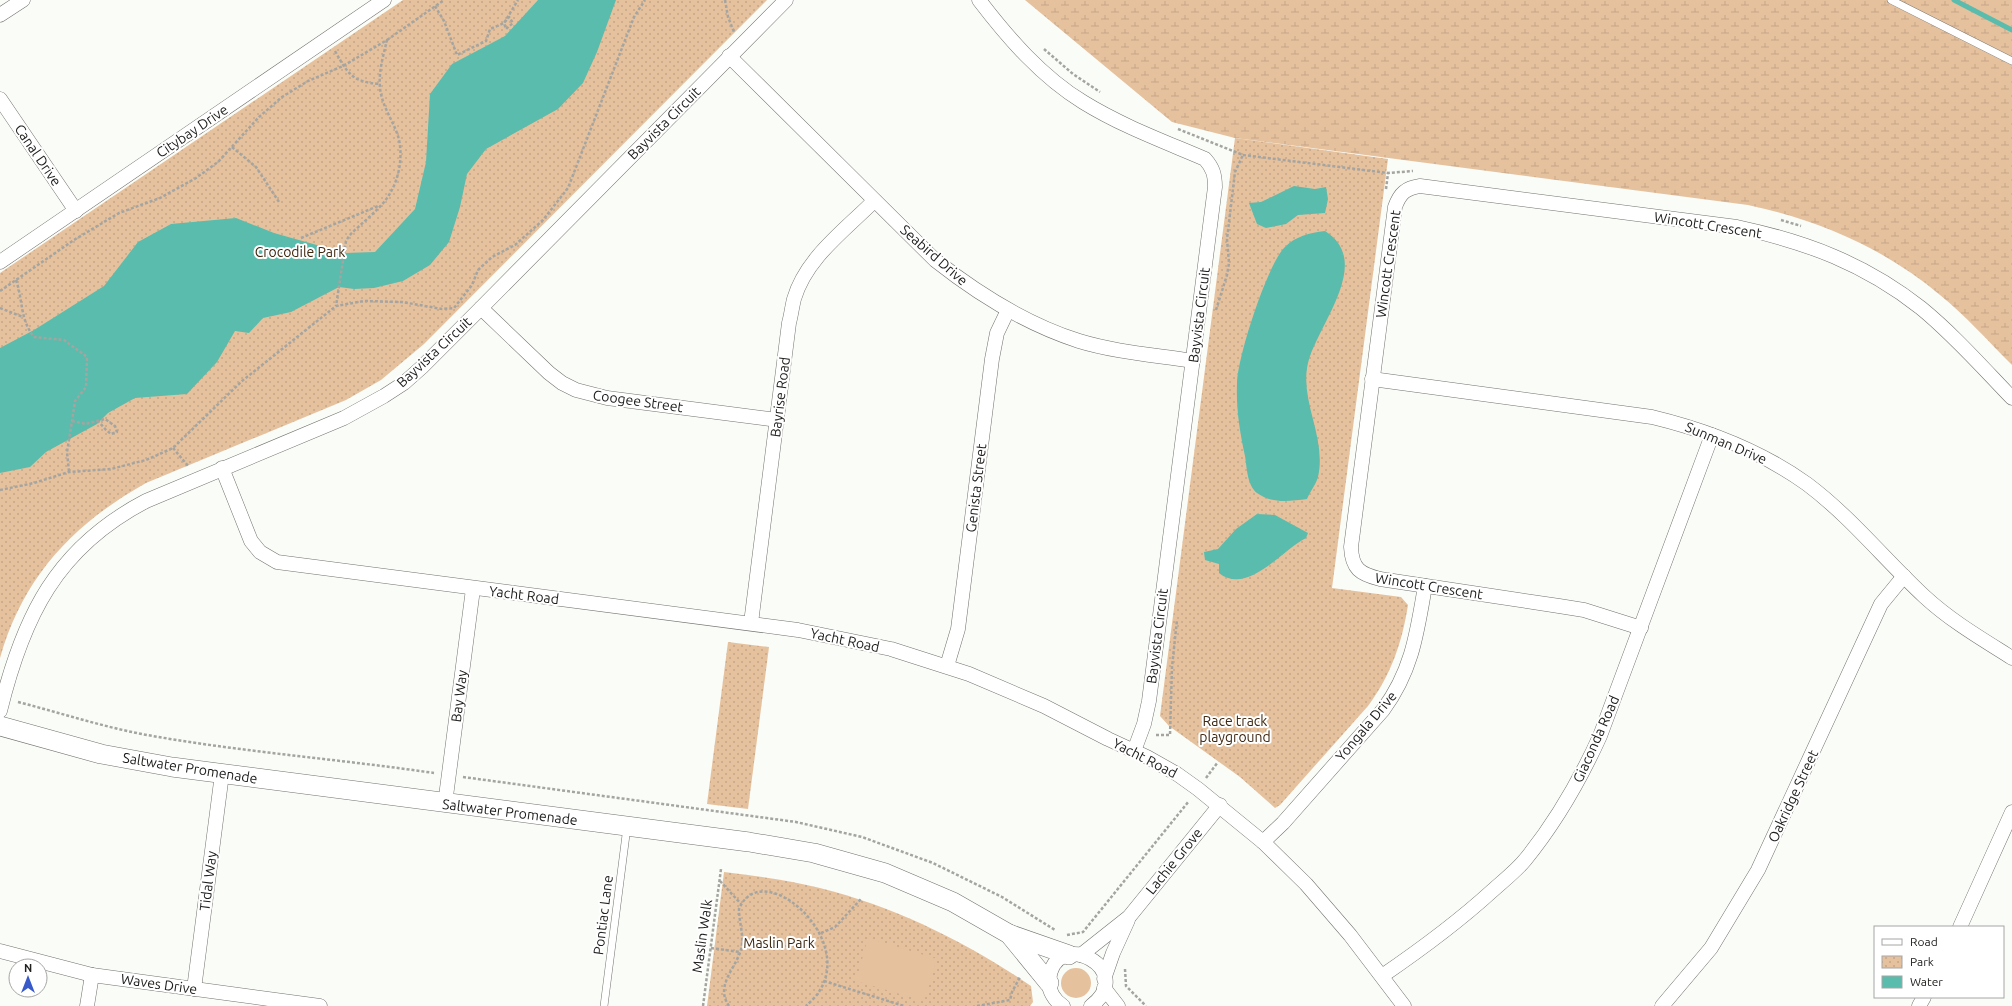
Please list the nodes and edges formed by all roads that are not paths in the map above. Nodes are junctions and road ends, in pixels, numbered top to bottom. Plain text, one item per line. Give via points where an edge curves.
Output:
1 (22, 0) edge
2 (384, 0) edge
3 (786, 0) edge
4 (979, 0) edge
5 (1891, 0) edge
6 (0, 15) edge
7 (729, 56) junction
8 (2012, 61) edge
9 (0, 99) edge
10 (874, 201) junction
11 (76, 211) junction
12 (0, 262) edge
13 (481, 308) junction
14 (1008, 310) junction
15 (1193, 361) junction
16 (1372, 378) junction
17 (2012, 398) edge
18 (778, 420) junction
19 (1712, 435) junction
20 (222, 468) junction
21 (1904, 576) junction
22 (1425, 586) junction
23 (473, 589) junction
24 (751, 624) junction
25 (1641, 628) junction
26 (2012, 658) edge
27 (947, 666) junction
28 (2, 705) edge
29 (0, 726) edge
30 (1134, 751) junction
31 (222, 774) junction
32 (445, 804) junction
33 (1220, 805) junction
34 (2012, 812) edge
35 (627, 827) junction
36 (1263, 842) junction
37 (1129, 918) junction
38 (1960, 926) edge
39 (1009, 934) junction
40 (0, 951) edge
41 (1075, 955) junction
42 (92, 975) junction
43 (1382, 976) junction
44 (1104, 983) junction
45 (1050, 986) junction
46 (194, 989) junction
47 (294, 1004) edge
48 (87, 1006) edge
49 (320, 1006) edge
50 (604, 1006) edge
51 (1045, 1006) edge
52 (1063, 1006) edge
53 (1091, 1006) edge
54 (1118, 1006) edge
55 (1404, 1006) edge
56 (1662, 1006) edge

1 - 6 street
2 - 11 street, Citybay Drive
3 - 7 street, Bayvista Circuit
4 - 15 street, Bayvista Circuit via 1025,54 1082,101 1154,139 1204,159 1211,166 1215,187
5 - 8 lane
7 - 10 street, Seabird Drive
7 - 13 street, Bayvista Circuit
9 - 11 street, Canal Drive
10 - 14 street, Seabird Drive via 960,280
10 - 18 street, Bayrise Road via 828,246 802,280 794,299 789,324
11 - 12 street, Citybay Drive
13 - 18 street, Coogee Street via 549,372 576,390 607,398
13 - 20 street, Bayvista Circuit via 422,366 384,396 344,418
14 - 15 street, Seabird Drive via 1044,328 1079,341 1118,350
14 - 27 street, Genista Street via 997,333 992,359 958,629
15 - 30 street, Bayvista Circuit via 1149,701
16 - 17 street, Wincott Crescent via 1395,207 1398,198 1404,192 1420,186 1737,227 1779,236 1814,248 1845,260 1884,282 1921,309
16 - 19 street, Sunman Drive via 1652,417 1686,425
16 - 22 street, Wincott Crescent via 1351,558 1365,576
18 - 24 street, Bayrise Road
19 - 21 street, Sunman Drive via 1772,463 1806,484 1853,523
19 - 25 street, Giaconda Road
20 - 23 street, Yacht Road via 251,541 268,558 291,565
20 - 28 street, Bayvista Circuit via 132,508 101,529 73,556 53,580 32,614 16,653
21 - 26 street, Sunman Drive via 1949,616
21 - 56 street, Oakridge Street via 1886,596 1878,610 1758,870 1711,948
22 - 25 street, Wincott Crescent via 1572,608
22 - 36 street, Yongala Drive via 1416,641 1397,691 1383,710
23 - 24 street, Yacht Road
23 - 32 street, Bay Way
24 - 27 street, Yacht Road via 858,641
25 - 43 street, Giaconda Road via 1600,736 1586,766 1548,830 1524,861 1470,912
27 - 30 street, Yacht Road via 1018,694
29 - 31 street, Saltwater Promenade via 137,762
30 - 33 street, Yacht Road via 1161,764
31 - 32 street, Saltwater Promenade
31 - 46 street, Tidal Way
32 - 35 street, Saltwater Promenade
33 - 36 street, Yacht Road
33 - 37 street, Lachie Grove
34 - 38 street
35 - 39 street, Saltwater Promenade via 784,847 852,862 914,884 953,902
35 - 50 lane, Pontiac Lane
36 - 43 street, Yacht Road via 1328,909
37 - 41 street, Lachie Grove
37 - 44 street, Lachie Grove via 1113,953
39 - 41 street, Saltwater Promenade
39 - 45 street, Saltwater Promenade
40 - 42 street, Waves Drive
41 - 44 street via 1097,962 1102,970
41 - 45 street, Lachie Grove via 1061,959 1054,965 1050,973
42 - 46 street, Waves Drive
42 - 48 street
43 - 55 street, Yacht Road
44 - 53 street, Lachie Grove via 1101,995
44 - 54 street
45 - 51 street, Lachie Grove
45 - 52 street via 1055,999
46 - 47 street, Waves Drive
47 - 49 street, Waves Drive

